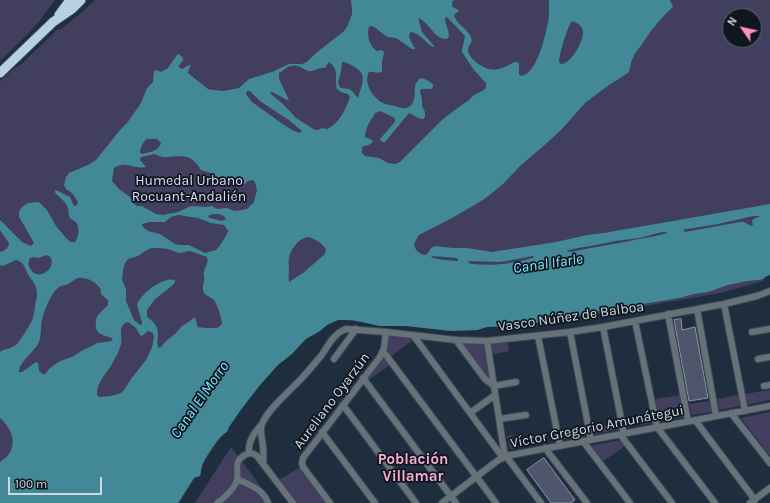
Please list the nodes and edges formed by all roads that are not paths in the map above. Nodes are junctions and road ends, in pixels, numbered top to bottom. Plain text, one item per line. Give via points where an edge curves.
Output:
1 (70, 0) edge
2 (81, 0) edge
3 (53, 22) junction
4 (0, 74) edge
5 (770, 291) edge
6 (724, 304) junction
7 (698, 309) junction
8 (668, 314) junction
9 (635, 321) junction
10 (602, 327) junction
11 (356, 329) junction
12 (770, 329) edge
13 (386, 332) junction
14 (570, 332) junction
15 (752, 332) dead end
16 (412, 335) junction
17 (538, 336) junction
18 (456, 340) junction
19 (487, 341) junction
20 (383, 351) junction
21 (770, 357) edge
22 (334, 359) dead end
23 (758, 359) dead end
24 (364, 378) junction
25 (516, 382) dead end
26 (494, 386) junction
27 (495, 395) junction
28 (343, 405) junction
29 (770, 406) edge
30 (744, 411) junction
31 (470, 413) junction
32 (731, 413) junction
33 (526, 414) dead end
34 (716, 416) junction
35 (499, 419) junction
36 (692, 421) junction
37 (262, 424) junction
38 (657, 427) junction
39 (322, 432) junction
40 (622, 434) junction
41 (592, 440) junction
42 (583, 441) junction
43 (560, 446) junction
44 (545, 448) junction
45 (249, 453) junction
46 (505, 457) junction
47 (770, 462) edge
48 (263, 464) junction
49 (477, 477) junction
50 (237, 479) junction
51 (770, 488) edge
52 (451, 496) junction
53 (752, 501) edge
54 (217, 503) edge
55 (268, 503) edge
56 (292, 503) edge
57 (330, 503) edge
58 (375, 503) edge
59 (416, 503) edge
60 (442, 503) edge
61 (456, 503) edge
62 (496, 503) edge
63 (541, 503) edge
64 (587, 503) edge
65 (630, 503) edge
66 (672, 503) edge
67 (715, 503) edge

1 - 3 highway
2 - 3 highway
3 - 4 highway
5 - 6 street, Vasco Núñez de Balboa
6 - 7 street, Vasco Núñez de Balboa
6 - 30 street
7 - 8 street, Vasco Núñez de Balboa
7 - 34 street
8 - 9 street, Vasco Núñez de Balboa
8 - 36 street
9 - 10 street, Vasco Núñez de Balboa
9 - 38 street
10 - 14 street, Vasco Núñez de Balboa
10 - 40 street
11 - 13 street, Vasco Núñez de Balboa
11 - 22 street
11 - 37 street, Vasco Núñez de Balboa via 342,330 336,335
12 - 15 street
13 - 16 street, Vasco Núñez de Balboa
13 - 20 street, Aureliano Oyarzún
14 - 17 street, Vasco Núñez de Balboa
14 - 41 street
16 - 18 street, Vasco Núñez de Balboa
16 - 31 street
17 - 19 street, Vasco Núñez de Balboa
17 - 43 street
18 - 19 street, Vasco Núñez de Balboa
18 - 26 street via 485,379
19 - 26 street
20 - 24 street, Aureliano Oyarzún
20 - 49 street
21 - 23 street
24 - 28 street, Aureliano Oyarzún
24 - 52 street
25 - 26 street
26 - 27 street
27 - 31 street
27 - 35 street
28 - 39 street, Aureliano Oyarzún
28 - 59 street
29 - 30 street, Víctor Gregorio Amunátegui
30 - 32 street, Víctor Gregorio Amunátegui
31 - 46 street
32 - 34 street, Víctor Gregorio Amunátegui
32 - 47 street
33 - 35 street
34 - 36 street, Víctor Gregorio Amunátegui
35 - 46 street
36 - 38 street, Víctor Gregorio Amunátegui
36 - 53 street
37 - 45 street via 252,436
37 - 48 street
38 - 40 street, Víctor Gregorio Amunátegui
38 - 67 street
39 - 57 street, Aureliano Oyarzún via 302,460 303,467
39 - 58 street
40 - 41 street, Víctor Gregorio Amunátegui
40 - 66 street via 622,438
41 - 42 street, Víctor Gregorio Amunátegui
42 - 43 street, Víctor Gregorio Amunátegui
42 - 65 street
43 - 44 street, Víctor Gregorio Amunátegui
44 - 46 street, Víctor Gregorio Amunátegui
44 - 64 street
45 - 48 street via 257,456
45 - 50 street via 238,462
46 - 49 street, Víctor Gregorio Amunátegui
46 - 63 street
48 - 56 street
49 - 52 street, Víctor Gregorio Amunátegui
49 - 62 street
50 - 54 street via 234,487
50 - 55 street via 262,492
51 - 53 street
52 - 60 street, Víctor Gregorio Amunátegui
52 - 61 street

